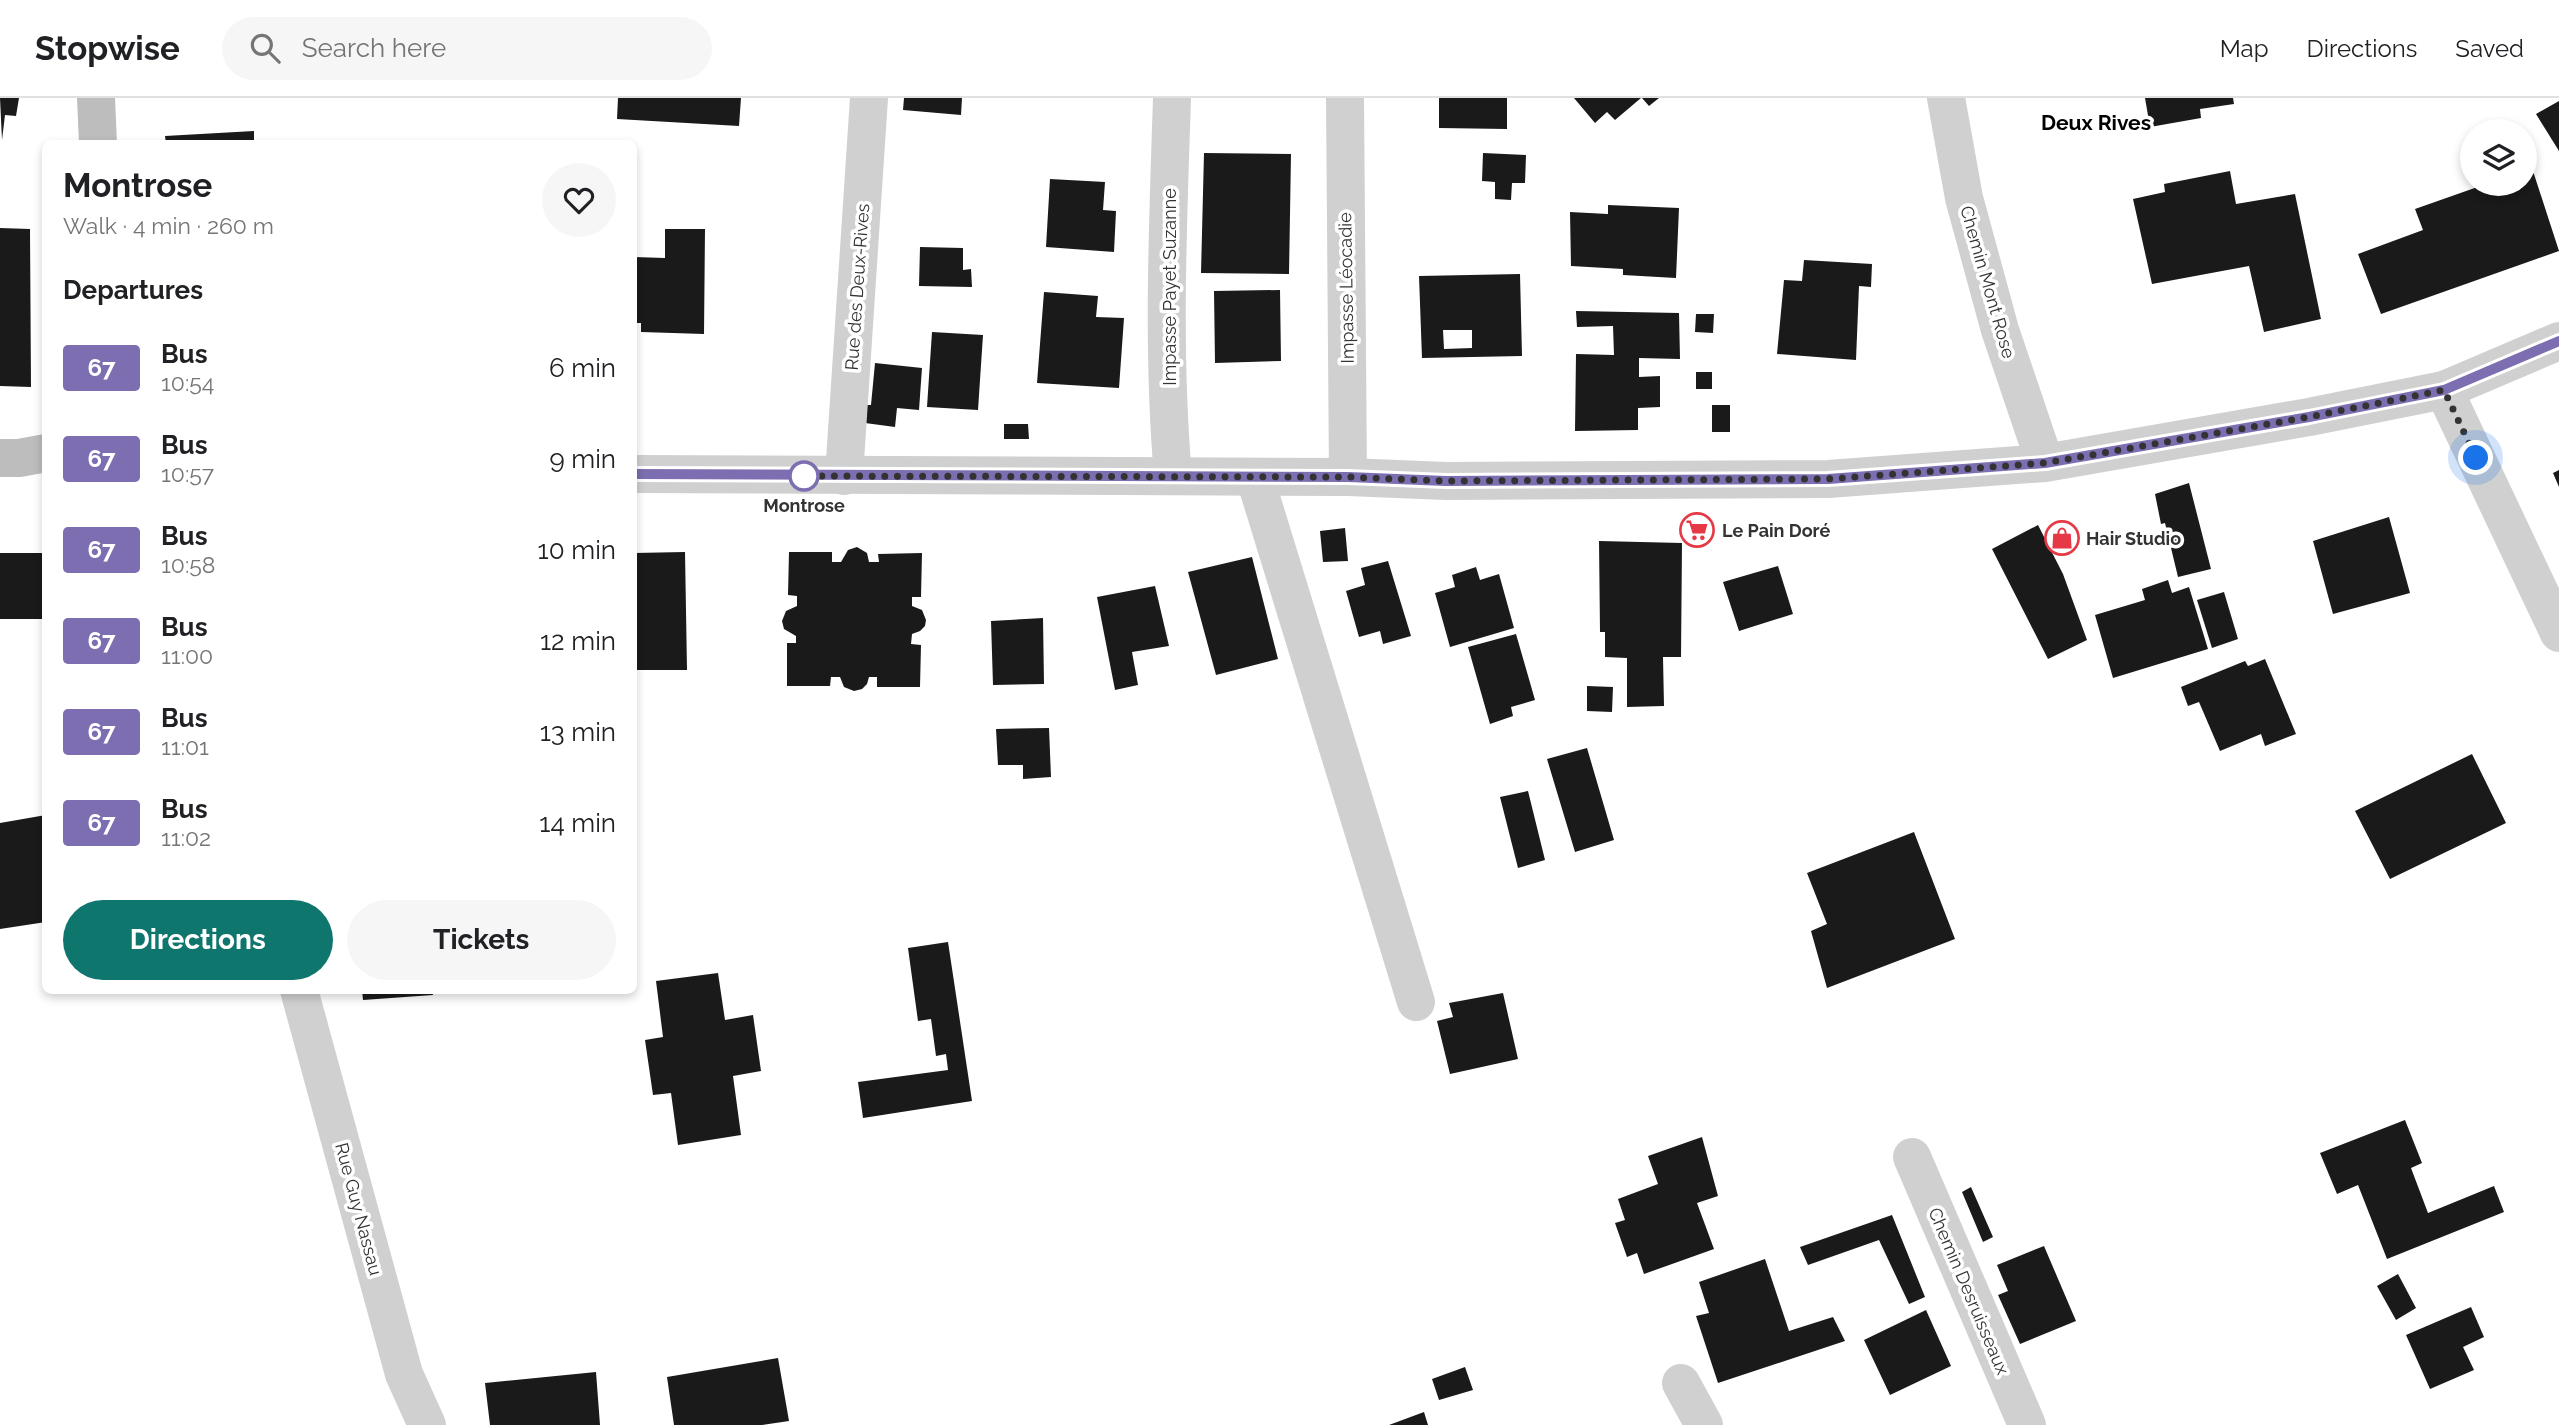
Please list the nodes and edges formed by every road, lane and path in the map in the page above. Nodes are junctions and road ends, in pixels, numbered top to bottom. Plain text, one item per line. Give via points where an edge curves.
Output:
1 (96, 98) edge
2 (869, 98) edge
3 (1172, 98) edge
4 (1345, 98) edge
5 (1946, 98) edge
6 (98, 140) edge
7 (2558, 342) edge
8 (2444, 390) junction
9 (42, 454) edge
10 (0, 458) edge
11 (2045, 463) junction
12 (637, 474) edge
13 (844, 476) junction
14 (1173, 476) junction
15 (1348, 477) junction
16 (1255, 478) junction
17 (2559, 633) edge
18 (300, 994) edge
19 (1416, 1002) dead end
20 (1912, 1157) dead end
21 (1681, 1383) dead end
22 (427, 1425) edge
23 (1704, 1425) edge
24 (2027, 1425) edge

1 - 6 main road
2 - 13 street, Rue des Deux-Rives
3 - 14 street, Impasse Payet Suzanne via 1168,411
4 - 15 street, Impasse Léocadie
5 - 11 street, Chemin Mont Rose via 1968,211 2000,330
7 - 8 street
8 - 11 street
8 - 17 street
9 - 10 main road
11 - 15 street via 1828,479 1446,481
12 - 13 street
13 - 14 street
14 - 16 street
15 - 16 street
16 - 19 street
18 - 22 street, Rue Guy Nassau via 404,1374
20 - 24 street, Chemin Desruisseaux
21 - 23 street

